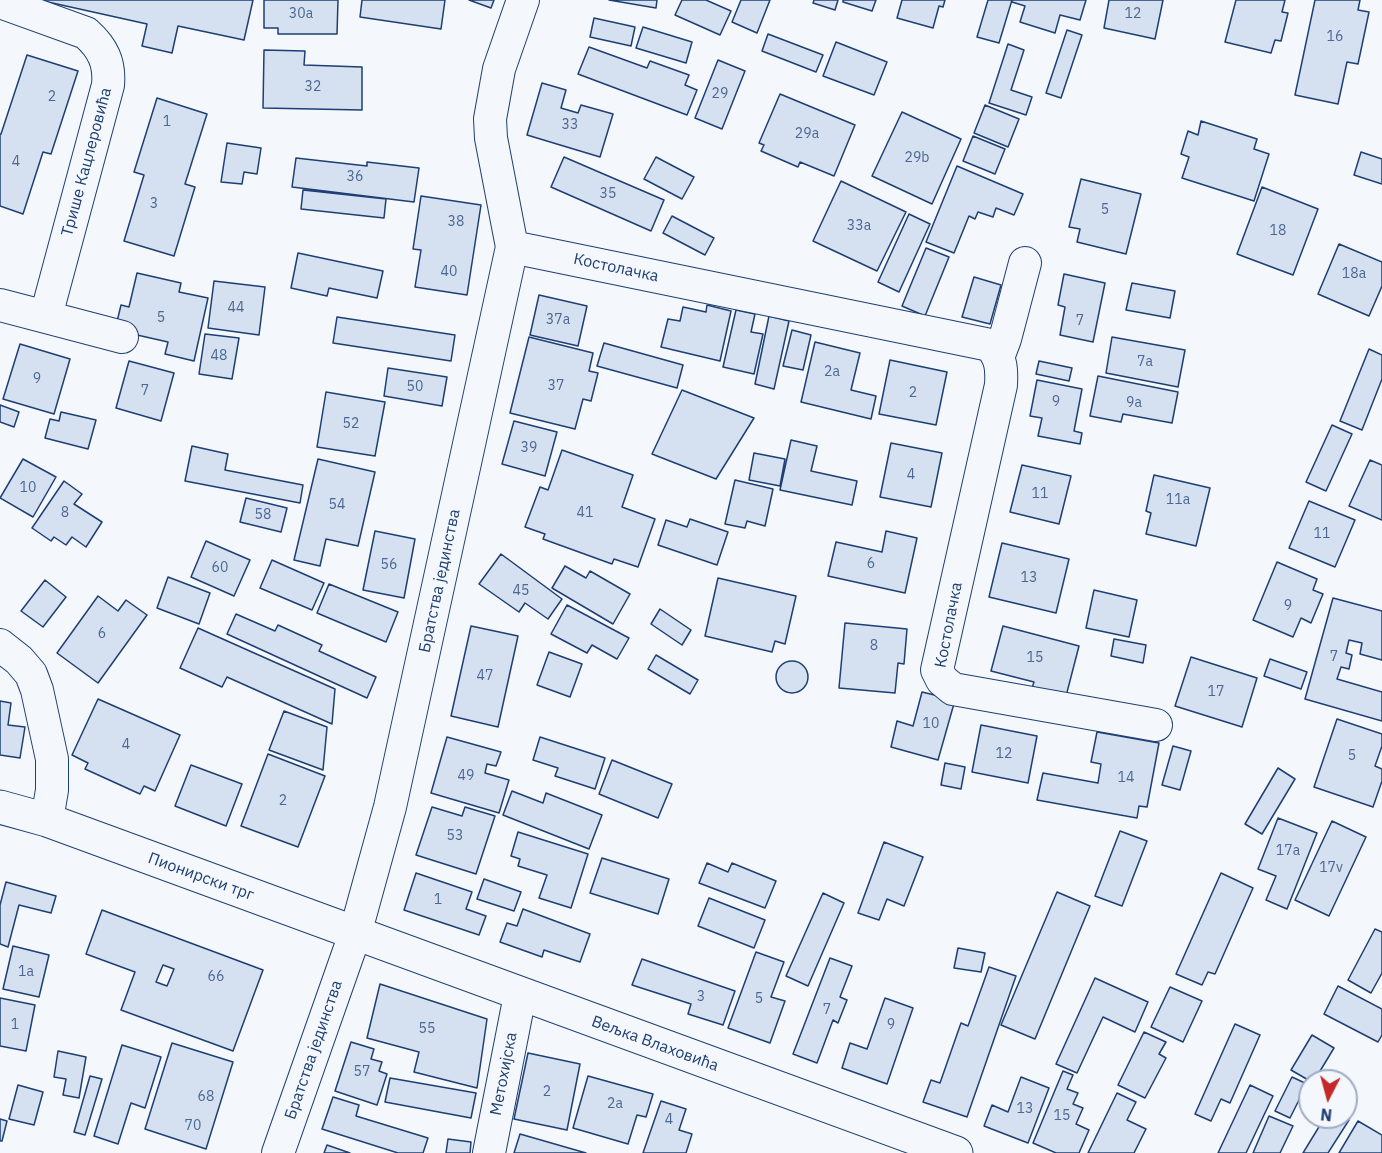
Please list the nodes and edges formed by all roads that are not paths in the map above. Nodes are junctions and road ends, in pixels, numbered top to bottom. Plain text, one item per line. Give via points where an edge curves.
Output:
1 (523, 0) edge
2 (0, 2) edge
3 (512, 247) junction
4 (1025, 262) dead end
5 (0, 305) edge
6 (46, 316) junction
7 (122, 337) dead end
8 (999, 355) junction
9 (0, 645) edge
10 (1156, 725) dead end
11 (0, 807) edge
12 (47, 820) junction
13 (355, 934) junction
14 (520, 995) junction
15 (278, 1153) edge
16 (489, 1153) edge
17 (956, 1153) edge

1 - 3 street, Братства јединства via 499,69 490,118
2 - 6 street, Трише Кацлеровића via 86,33 104,53 108,64 108,86
3 - 8 street, Костолачка via 990,345
3 - 13 street, Братства јединства via 390,807
4 - 8 street, Костолачка
5 - 6 street
6 - 7 street
8 - 10 street, Костолачка via 1001,385 937,670 953,689
9 - 12 street via 19,660 37,690 52,759
11 - 12 street, Пионирски трг
12 - 13 street, Пионирски трг
13 - 14 street, Вељка Влаховића
13 - 15 street, Братства јединства
14 - 16 street, Метохијска
14 - 17 street, Вељка Влаховића

